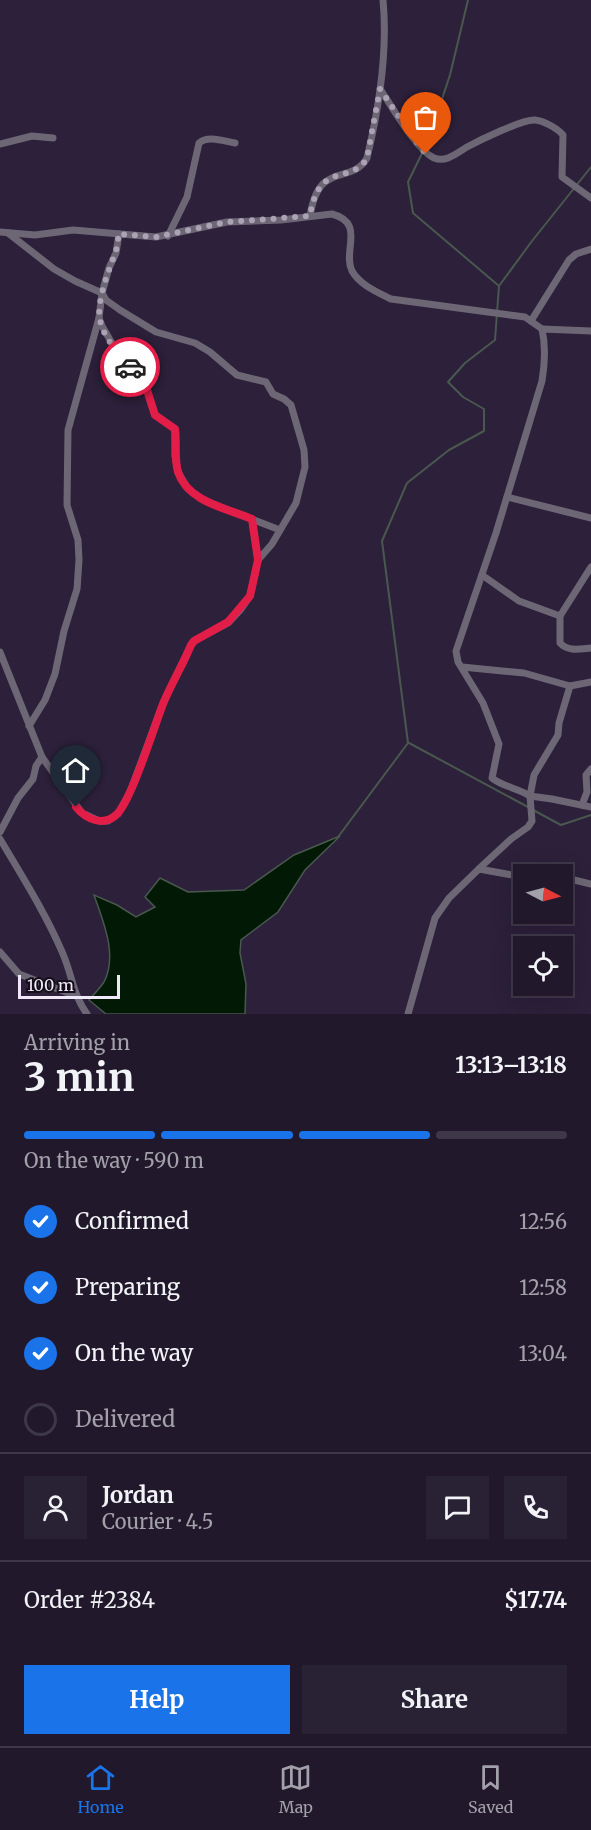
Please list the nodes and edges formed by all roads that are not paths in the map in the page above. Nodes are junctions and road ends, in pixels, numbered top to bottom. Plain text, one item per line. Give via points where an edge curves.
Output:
1 (383, 0) edge
2 (380, 89) junction
3 (53, 138) dead end
4 (235, 143) dead end
5 (0, 144) edge
6 (591, 198) edge
7 (310, 216) junction
8 (4, 232) edge
9 (118, 234) junction
10 (168, 236) junction
11 (591, 249) edge
12 (102, 293) junction
13 (99, 318) junction
14 (531, 321) junction
15 (542, 329) junction
16 (591, 331) edge
17 (507, 497) junction
18 (252, 519) junction
19 (591, 519) edge
20 (280, 530) junction
21 (258, 560) junction
22 (591, 567) edge
23 (482, 575) junction
24 (560, 616) junction
25 (591, 648) edge
26 (0, 652) edge
27 (462, 667) junction
28 (591, 682) edge
29 (570, 686) junction
30 (29, 726) junction
31 (42, 757) junction
32 (591, 769) edge
33 (530, 796) junction
34 (582, 805) junction
35 (591, 807) edge
36 (0, 832) edge
37 (0, 839) edge
38 (479, 869) junction
39 (513, 875) edge
40 (573, 880) edge
41 (591, 884) edge
42 (0, 952) edge
43 (76, 996) junction
44 (87, 1014) edge
45 (408, 1014) edge

1 - 2 street
2 - 6 street via 417,143 436,159 447,159 513,126 535,120 558,129 564,146 562,177
2 - 7 street via 367,158 360,166 321,184
3 - 5 street via 32,136
4 - 10 street via 206,139 199,143 187,197
7 - 10 street via 227,222
7 - 14 street via 340,216 352,236 352,272 371,289 391,299 515,315
8 - 9 street via 35,235 73,230
8 - 12 street via 54,269
9 - 10 street
9 - 12 street via 116,253
11 - 14 street via 569,260
12 - 13 street
12 - 20 street via 106,300 156,332 195,344 237,375 266,382 273,394 291,405 305,468 296,502
13 - 18 street via 117,352 146,387 155,415 175,429 178,472 188,489 205,501
13 - 30 street via 68,429 67,506 78,540 77,589 56,674
14 - 15 street
15 - 16 street
15 - 17 street via 546,361 542,381
17 - 19 street
17 - 23 street
18 - 20 street
18 - 21 street
20 - 21 street
21 - 31 street via 250,596 241,609 191,645 118,814 108,821 99,821 82,813
22 - 24 street
23 - 24 street via 519,601
23 - 27 street via 456,651
24 - 25 street via 561,645 570,649
26 - 30 street
27 - 29 street via 524,673
27 - 33 street via 483,703 499,744 492,778
28 - 29 street
29 - 33 street via 558,735 534,775
30 - 31 street
31 - 36 street
32 - 34 street via 586,774 587,792
33 - 34 street
33 - 38 street via 532,821 528,828
34 - 35 street
37 - 43 street via 64,956
38 - 39 street
38 - 45 street via 435,918
40 - 41 street
42 - 43 street via 19,974
43 - 44 street

